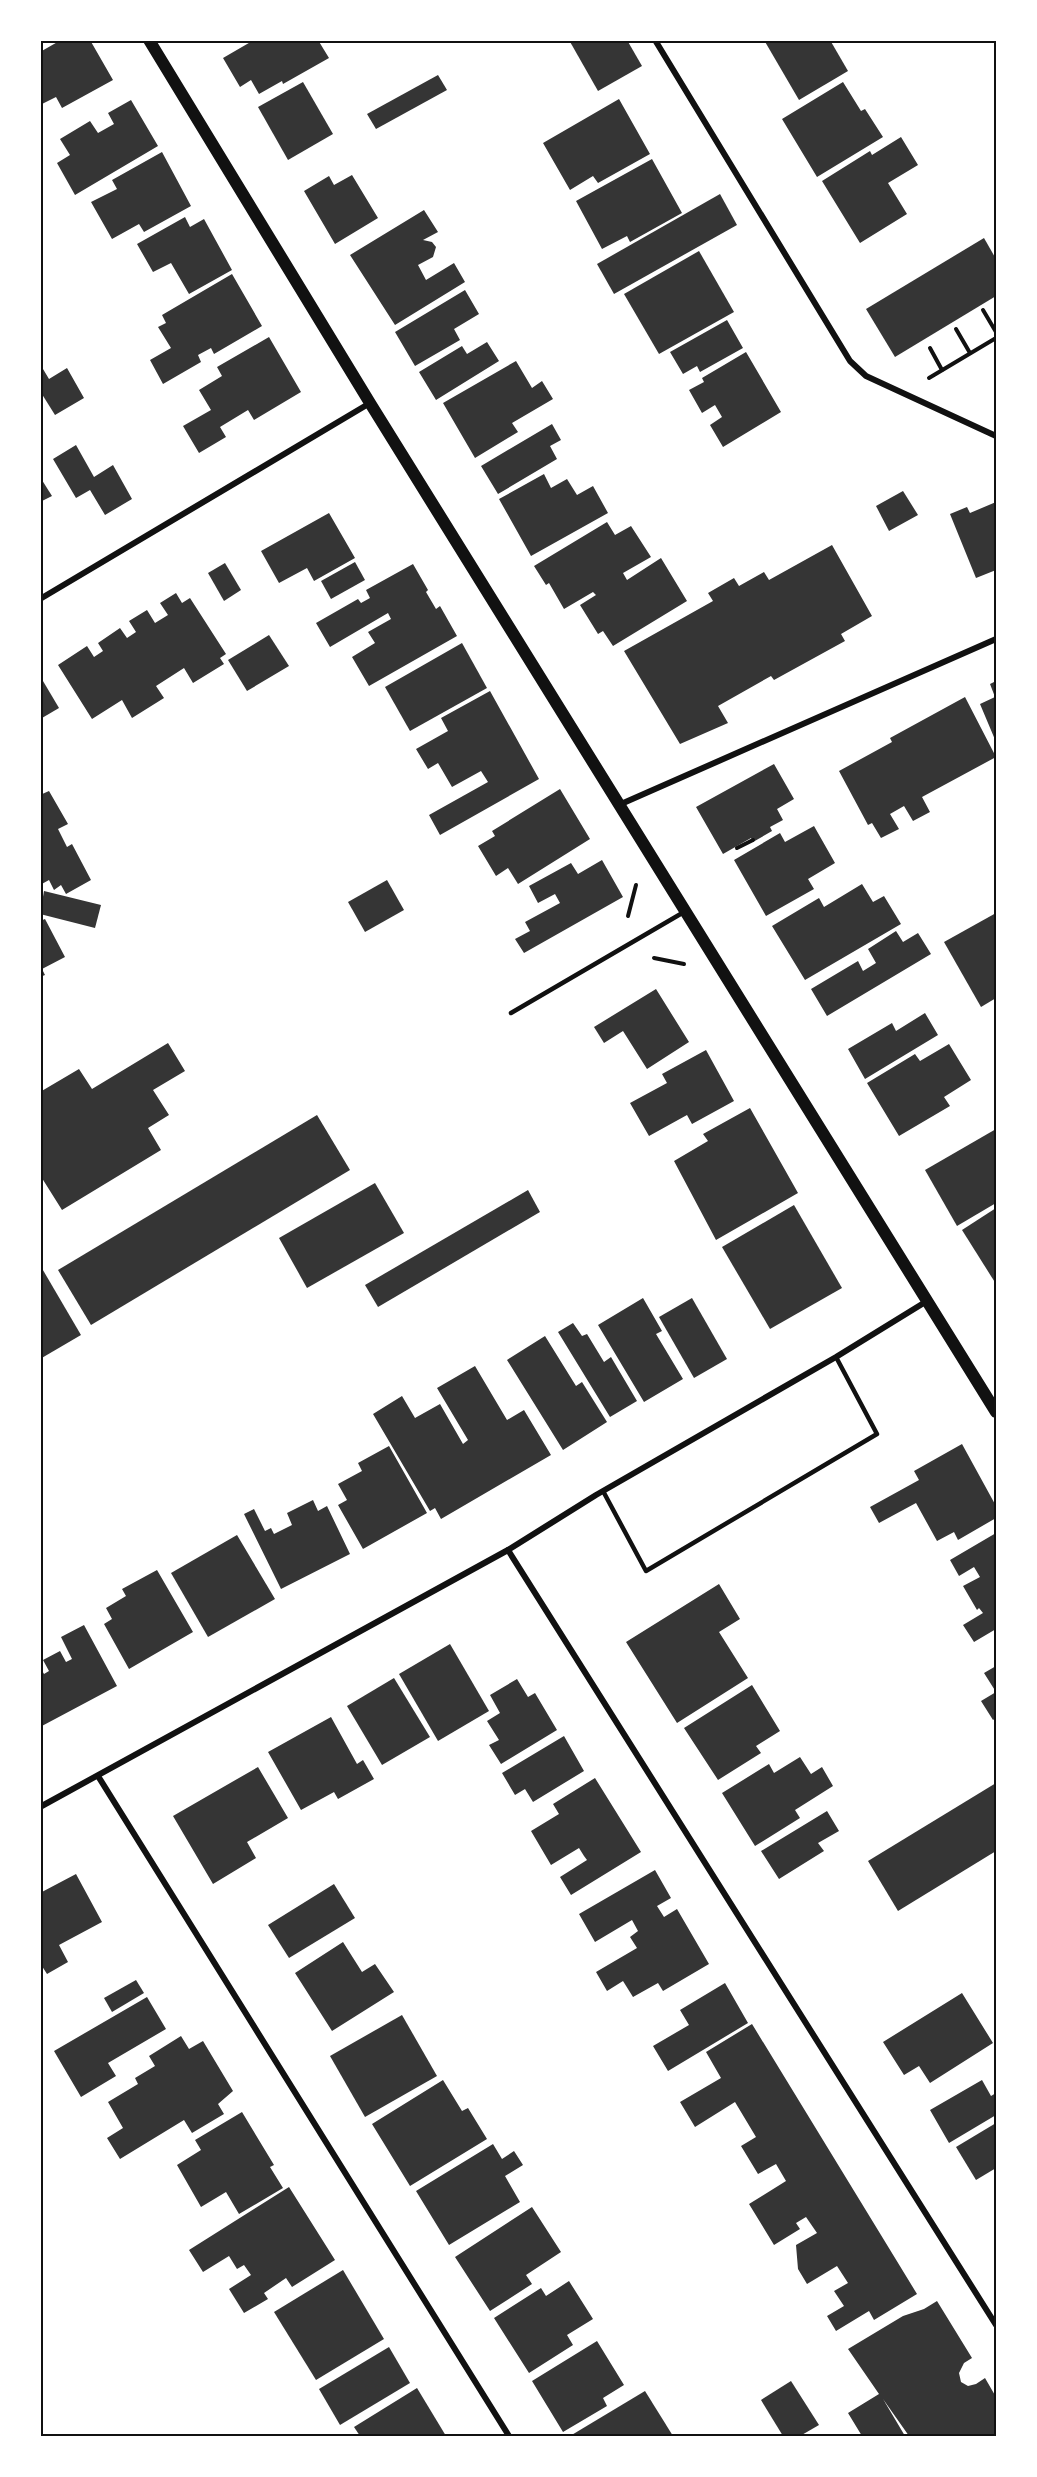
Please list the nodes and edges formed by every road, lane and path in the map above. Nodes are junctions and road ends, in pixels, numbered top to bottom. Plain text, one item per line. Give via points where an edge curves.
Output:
1 (149, 40) edge
2 (655, 40) edge
3 (983, 310) dead end
4 (956, 329) dead end
5 (996, 332) edge
6 (996, 338) edge
7 (930, 348) dead end
8 (970, 353) junction
9 (942, 370) junction
10 (903, 394) junction
11 (370, 403) junction
12 (996, 436) edge
13 (40, 599) edge
14 (996, 639) edge
15 (621, 804) junction
16 (753, 840) dead end
17 (737, 848) dead end
18 (686, 911) junction
19 (511, 1013) dead end
20 (927, 1301) junction
21 (837, 1357) junction
22 (996, 1412) edge
23 (603, 1491) junction
24 (508, 1550) junction
25 (98, 1776) junction
26 (40, 1807) edge
27 (996, 2325) edge
28 (509, 2436) edge

1 - 11 main road
2 - 10 street via 850,361 866,375
3 - 5 path
4 - 8 path
6 - 8 path
7 - 9 path
8 - 9 path
9 - 10 path
10 - 12 street
11 - 13 street
11 - 15 main road
14 - 15 street
15 - 18 main road
16 - 17 path
18 - 19 lane
18 - 20 main road
20 - 21 street
20 - 22 main road
21 - 23 street
21 - 23 lane via 877,1434 646,1571
23 - 24 street
24 - 25 street
24 - 27 street
25 - 26 street
25 - 28 street

